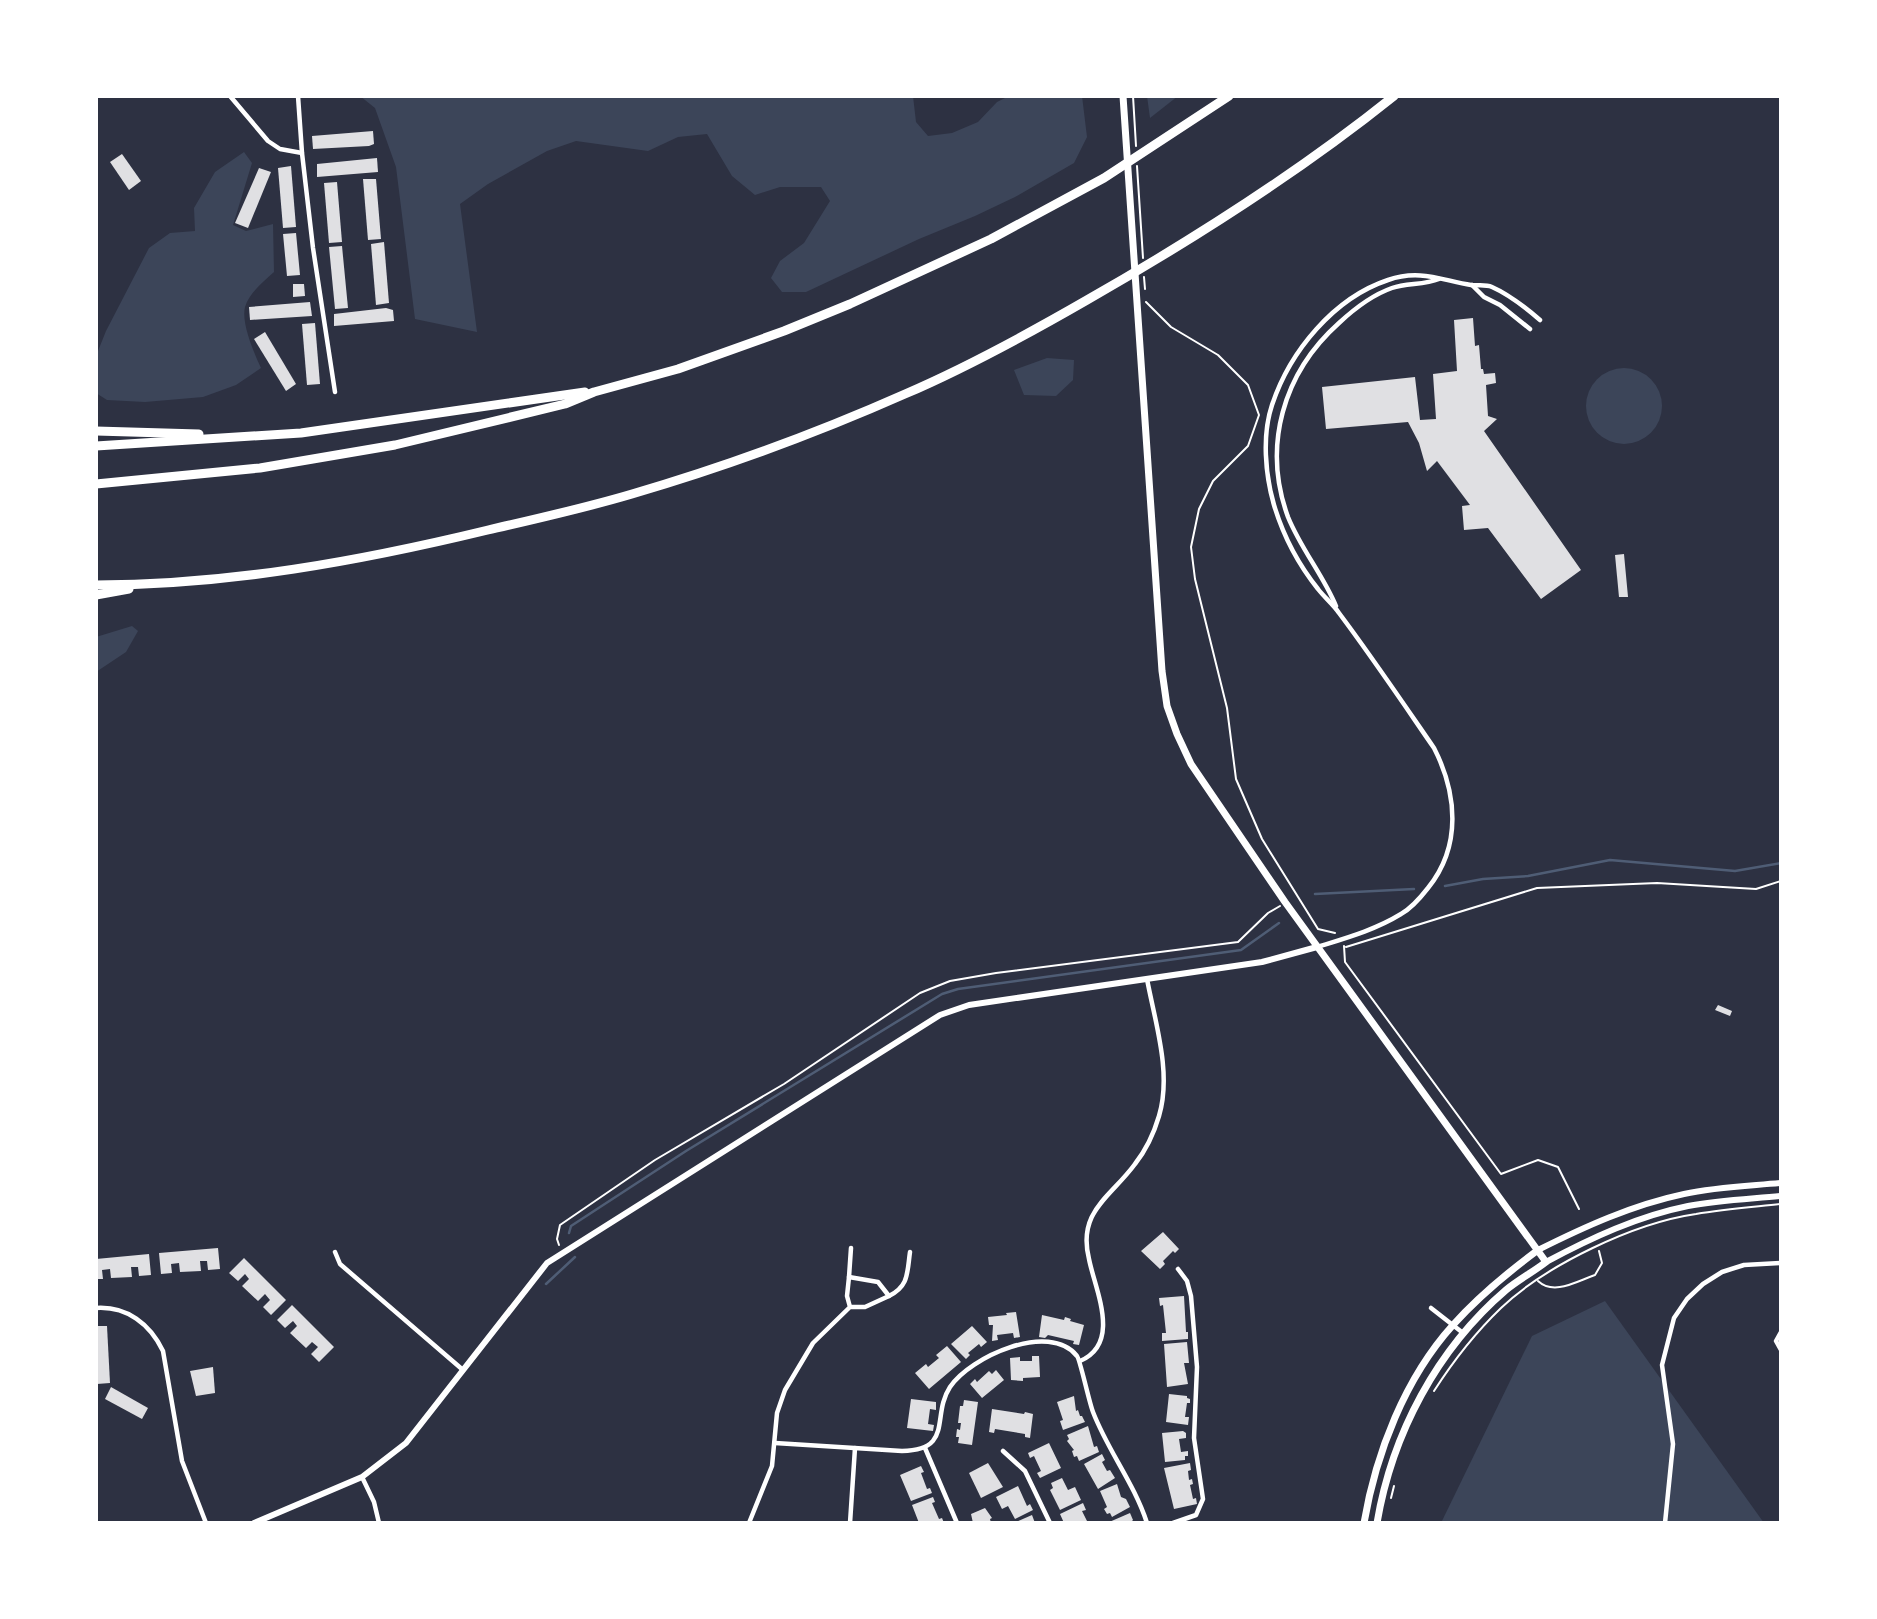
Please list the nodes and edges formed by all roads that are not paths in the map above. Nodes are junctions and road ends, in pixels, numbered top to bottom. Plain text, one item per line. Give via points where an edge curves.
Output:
1 (230, 96) edge
2 (298, 96) edge
3 (1123, 96) edge
4 (1229, 96) edge
5 (1394, 96) edge
6 (302, 153) junction
7 (1439, 279) junction
8 (1472, 285) junction
9 (1540, 320) dead end
10 (1530, 329) dead end
11 (335, 392) dead end
12 (594, 392) junction
13 (96, 431) edge
14 (235, 437) junction
15 (96, 446) edge
16 (96, 484) edge
17 (96, 585) edge
18 (158, 585) junction
19 (96, 595) edge
20 (1337, 610) junction
21 (1317, 947) junction
22 (1147, 979) junction
23 (1781, 1182) edge
24 (1781, 1196) edge
25 (851, 1248) dead end
26 (1538, 1250) junction
27 (335, 1252) dead end
28 (910, 1252) dead end
29 (1546, 1262) junction
30 (1781, 1263) edge
31 (1178, 1269) dead end
32 (849, 1277) junction
33 (889, 1296) junction
34 (850, 1307) junction
35 (96, 1308) edge
36 (1431, 1308) dead end
37 (1452, 1325) junction
38 (1781, 1332) edge
39 (1464, 1333) junction
40 (1781, 1350) edge
41 (1080, 1360) junction
42 (463, 1370) junction
43 (775, 1443) junction
44 (855, 1448) junction
45 (925, 1448) junction
46 (1003, 1451) dead end
47 (362, 1477) junction
48 (206, 1523) edge
49 (254, 1523) edge
50 (379, 1523) edge
51 (748, 1523) edge
52 (850, 1523) edge
53 (957, 1523) edge
54 (1050, 1523) edge
55 (1147, 1523) edge
56 (1173, 1523) edge
57 (1364, 1523) edge
58 (1377, 1523) edge
59 (1665, 1523) edge

1 - 6 street via 268,141 280,149
2 - 6 street
3 - 21 main road via 1167,706 1191,764
4 - 12 highway via 1104,178 991,239 783,331 678,369
5 - 18 highway via 1245,204 1154,261 1011,342 904,395 758,452 632,494 415,548 275,572
6 - 11 street
7 - 8 street
7 - 20 street via 1393,288 1351,313 1308,357 1287,393 1277,454 1283,502 1299,542
7 - 20 street via 1428,275 1390,279 1338,308 1292,362 1272,406 1266,453 1273,504 1296,557
8 - 9 street via 1488,285 1506,293
8 - 10 street
12 - 14 highway via 358,426
12 - 16 highway via 565,404 395,445 260,468
13 - 14 highway
14 - 15 highway
17 - 18 highway
18 - 19 highway
20 - 21 street via 1446,770 1453,830 1437,878 1404,913
21 - 22 street via 1262,962
21 - 26 main road
22 - 41 street via 1163,1069 1163,1099 1146,1148 1099,1202 1088,1226 1088,1259 1104,1321 1095,1350
22 - 42 street via 969,1005 940,1015 547,1263
23 - 26 street via 1654,1201
24 - 29 street via 1713,1202 1657,1214
25 - 32 street
26 - 29 main road
26 - 37 main road via 1497,1280
27 - 42 street via 340,1264
28 - 33 street via 904,1285
29 - 39 main road via 1506,1290
30 - 59 street via 1744,1265 1722,1272 1687,1299 1674,1318 1662,1365 1673,1444
31 - 56 street via 1191,1296 1198,1380 1194,1438 1203,1499 1196,1514
32 - 33 street via 878,1282
32 - 34 street
33 - 34 street via 865,1307
34 - 43 street via 813,1343 785,1390 777,1413
35 - 48 street via 129,1313 155,1335 163,1351 182,1461
36 - 37 street
37 - 39 street
37 - 57 main road via 1404,1397 1379,1461
38 - 40 street via 1776,1341
39 - 58 main road via 1439,1363 1416,1403 1395,1454
41 - 45 street via 1072,1350 1048,1343 1011,1346 986,1356 951,1386 939,1433
41 - 55 street via 1100,1430
42 - 47 street via 406,1443
43 - 44 street
43 - 51 street via 768,1479
44 - 45 street
44 - 52 street
45 - 53 street
46 - 54 street via 1025,1471
47 - 49 street
47 - 50 street

